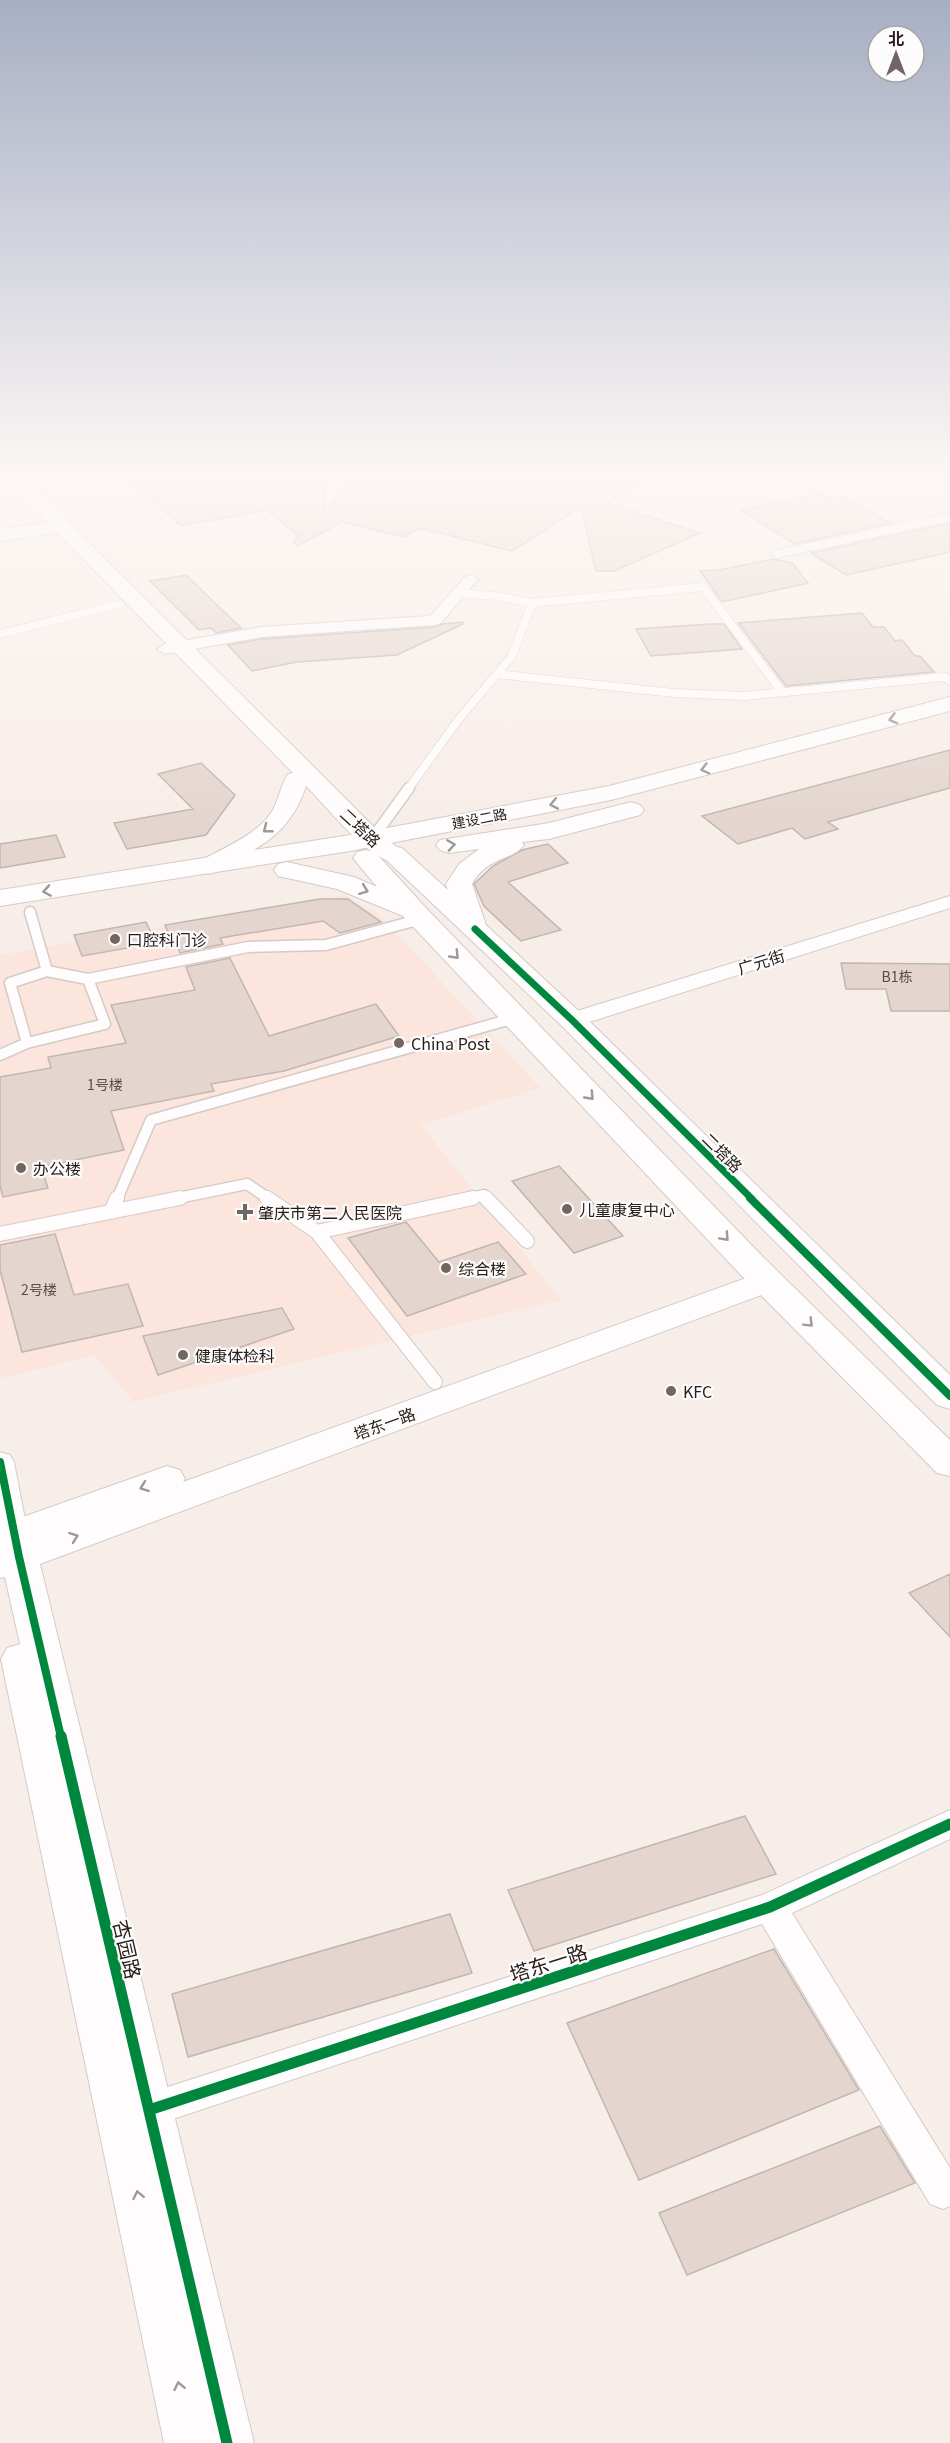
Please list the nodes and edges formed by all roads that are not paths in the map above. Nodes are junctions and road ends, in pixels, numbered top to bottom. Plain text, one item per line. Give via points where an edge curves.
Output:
1 (108, 590) edge
2 (115, 590) edge
3 (462, 590) edge
4 (671, 590) edge
5 (705, 590) edge
6 (459, 593) junction
7 (532, 603) junction
8 (120, 604) junction
9 (0, 634) edge
10 (172, 648) junction
11 (497, 674) junction
12 (950, 681) edge
13 (782, 692) junction
14 (950, 704) edge
15 (950, 728) edge
16 (296, 779) junction
17 (619, 802) junction
18 (549, 831) junction
19 (363, 847) junction
20 (393, 854) junction
21 (209, 866) junction
22 (287, 870) junction
23 (0, 898) edge
24 (950, 902) edge
25 (30, 912) junction
26 (418, 916) junction
27 (0, 917) edge
28 (475, 929) junction
29 (47, 971) junction
30 (88, 979) junction
31 (515, 1018) junction
32 (572, 1020) junction
33 (27, 1043) junction
34 (0, 1055) edge
35 (111, 1212) junction
36 (317, 1232) junction
37 (0, 1234) edge
38 (527, 1241) dead end
39 (760, 1274) junction
40 (435, 1382) junction
41 (950, 1396) edge
42 (0, 1462) edge
43 (950, 1463) edge
44 (7, 1552) edge
45 (950, 1824) edge
46 (770, 1907) junction
47 (149, 2110) junction
48 (943, 2191) dead end
49 (191, 2443) edge
50 (227, 2443) edge

1 - 8 street, 二塔路
2 - 10 street, 二塔路
3 - 6 street
4 - 7 lane
5 - 13 lane
6 - 7 lane
6 - 10 street via 435,620 261,632
7 - 11 lane via 512,656
8 - 9 lane
8 - 10 street, 二塔路
10 - 16 street, 二塔路
10 - 19 street, 二塔路
11 - 13 lane via 674,693 744,696
11 - 19 lane
12 - 13 lane via 945,677
14 -> 17 main road, 建设二路
15 - 17 main road, 建设二路
16 - 19 street, 二塔路
16 -> 21 street via 276,822
17 - 18 main road, 建设二路
17 -> 19 main road, 建设二路
20 -> 18 main road, 建设二路
18 - 28 main road via 497,850 465,870 459,884
19 - 20 main road, 建设二路
19 - 21 main road, 建设二路
19 - 22 main road, 建设二路
19 - 26 main road, 二塔路
20 - 28 main road, 二塔路
21 -> 23 main road, 建设二路
22 - 25 main road, 建设二路
22 -> 26 main road via 345,883
24 - 32 street, 广元街
25 - 27 main road, 建设二路
25 - 29 lane
26 - 30 lane via 326,945 248,947
26 -> 31 main road, 二塔路
28 - 32 main road, 二塔路
29 - 30 lane
29 - 33 lane via 10,983
30 - 33 lane via 105,1024
31 - 35 lane via 151,1120
31 -> 39 main road, 二塔路
32 - 41 main road, 二塔路
33 - 34 lane
35 - 36 lane via 247,1184
35 - 37 lane
36 - 38 lane via 484,1195
36 - 40 lane
39 - 40 street, 塔东一路
39 -> 43 main road, 二塔路
44 -> 39 street, 塔东一路
40 -> 44 street, 塔东一路
42 - 44 street, 杏园路
44 - 47 street, 杏园路
49 -> 44 street, 杏园路
45 - 46 street, 塔东一路
46 - 47 street, 塔东一路
46 - 48 street
47 - 50 street, 杏园路

